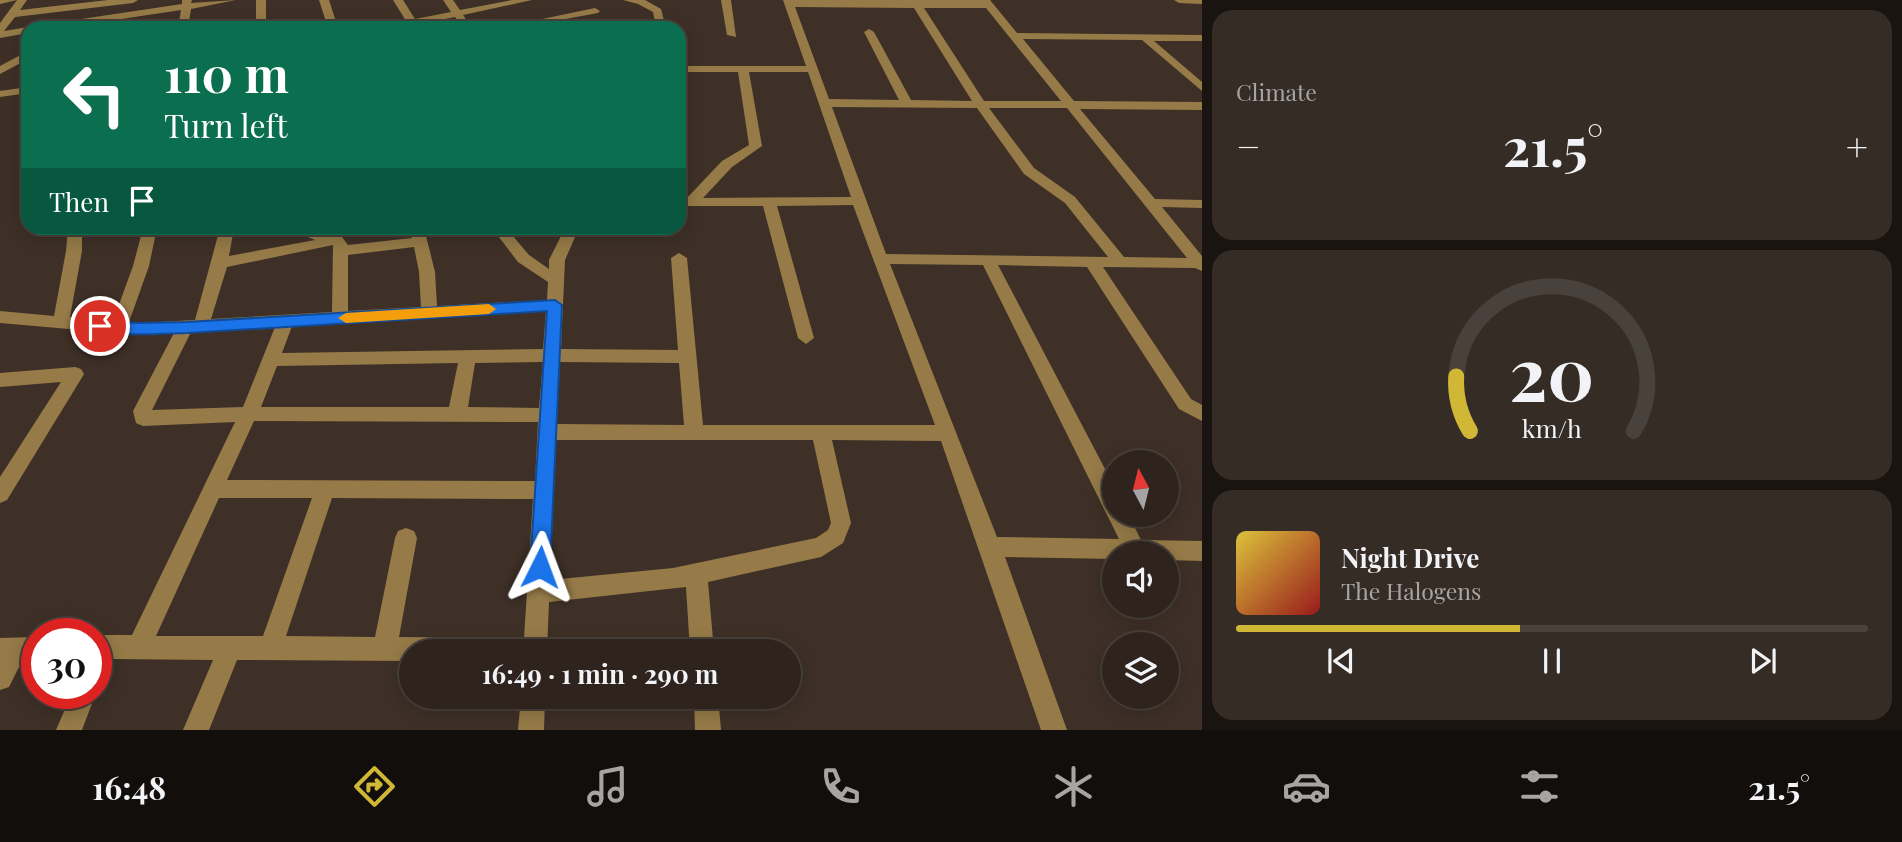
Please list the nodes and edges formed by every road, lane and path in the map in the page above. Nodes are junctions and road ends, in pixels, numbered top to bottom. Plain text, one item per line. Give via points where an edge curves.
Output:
1 (12, 0) edge
2 (22, 0) edge
3 (134, 0) edge
4 (231, 0) edge
5 (261, 0) edge
6 (324, 0) edge
7 (398, 0) edge
8 (448, 0) edge
9 (527, 0) edge
10 (628, 0) edge
11 (726, 0) edge
12 (1179, 0) edge
13 (0, 1) edge
14 (1202, 1) edge
15 (505, 2) edge
16 (789, 2) edge
17 (987, 2) edge
18 (81, 4) edge
19 (186, 4) edge
20 (917, 4) junction
21 (595, 6) edge
22 (12, 14) junction
23 (456, 15) junction
24 (65, 21) edge
25 (92, 21) edge
26 (261, 21) edge
27 (331, 21) edge
28 (411, 21) edge
29 (433, 21) edge
30 (461, 21) edge
31 (526, 21) edge
32 (544, 21) edge
33 (660, 21) edge
34 (0, 30) edge
35 (21, 31) edge
36 (869, 32) dead end
37 (0, 35) edge
38 (732, 35) dead end
39 (1013, 36) junction
40 (1144, 37) junction
41 (1202, 37) edge
42 (21, 58) edge
43 (21, 69) edge
44 (686, 69) edge
45 (743, 69) junction
46 (813, 69) junction
47 (0, 72) edge
48 (1202, 88) edge
49 (21, 91) edge
50 (0, 94) edge
51 (825, 103) junction
52 (907, 104) junction
53 (980, 104) junction
54 (1070, 105) junction
55 (1202, 106) edge
56 (686, 201) edge
57 (859, 201) junction
58 (686, 202) edge
59 (769, 202) junction
60 (1150, 203) junction
61 (1202, 204) edge
62 (75, 235) edge
63 (148, 235) edge
64 (226, 235) edge
65 (315, 235) edge
66 (418, 235) edge
67 (504, 235) edge
68 (569, 235) edge
69 (339, 246) junction
70 (679, 258) dead end
71 (880, 259) junction
72 (987, 259) junction
73 (1091, 261) junction
74 (1120, 262) junction
75 (220, 263) junction
76 (1201, 265) edge
77 (556, 280) junction
78 (555, 305) junction
79 (429, 313) junction
80 (0, 317) edge
81 (340, 318) junction
82 (286, 321) junction
83 (61, 323) junction
84 (193, 326) junction
85 (119, 327) junction
86 (806, 338) dead end
87 (552, 355) junction
88 (468, 356) junction
89 (687, 357) junction
90 (271, 360) junction
91 (0, 380) edge
92 (247, 414) junction
93 (1202, 414) edge
94 (457, 415) junction
95 (548, 424) junction
96 (694, 432) junction
97 (821, 432) junction
98 (947, 433) junction
99 (1102, 484) edge
100 (213, 489) junction
101 (325, 489) junction
102 (545, 490) junction
103 (0, 494) edge
104 (406, 538) dead end
105 (990, 547) junction
106 (1102, 549) edge
107 (1179, 551) edge
108 (1202, 551) edge
109 (696, 575) junction
110 (539, 592) junction
111 (536, 639) edge
112 (701, 639) edge
113 (139, 647) junction
114 (230, 648) junction
115 (271, 648) junction
116 (385, 648) junction
117 (399, 648) edge
118 (17, 650) edge
119 (112, 650) edge
120 (0, 678) edge
121 (78, 709) edge
122 (532, 709) edge
123 (707, 709) edge
124 (69, 730) edge
125 (197, 730) edge
126 (531, 730) edge
127 (708, 730) edge
128 (1054, 730) edge

1 - 13 street
2 - 22 street
3 - 18 street
4 - 19 street
5 - 26 street
6 - 27 street
7 - 28 street
8 - 23 street
9 - 15 street
10 - 33 street via 658,11
11 - 38 street
12 - 14 street
15 - 23 street
15 - 31 street
16 - 20 street
16 - 46 street
17 - 20 street
17 - 39 street
18 - 22 street
18 - 24 street
19 - 25 street
20 - 53 street
21 - 32 street
22 - 34 street
23 - 29 street
23 - 30 street
35 - 37 street
36 - 52 street
39 - 40 street
39 - 54 street
40 - 41 street
40 - 48 street
42 - 47 street
43 - 47 street
44 - 45 street
45 - 46 street
45 - 56 street via 756,146 727,164
46 - 51 street
49 - 50 street
51 - 52 street
51 - 57 street
52 - 53 street
53 - 54 street
53 - 74 street via 1029,170 1070,200
54 - 55 street
54 - 60 street
57 - 59 street
57 - 71 street
58 - 59 street
59 - 86 street
60 - 61 street
60 - 76 street
62 - 83 street
63 - 85 street
64 - 75 street
65 - 69 street
66 - 69 street
66 - 79 street via 427,272
67 - 77 street via 528,265
68 - 77 street via 557,260
69 - 75 street
69 - 81 street
70 - 89 street
71 - 72 street
71 - 98 street
72 - 73 street
72 - 99 street
73 - 74 street
73 - 93 street via 1185,404
74 - 76 street
75 - 84 street
77 - 78 street
78 - 79 street
78 - 87 street
79 - 81 street
80 - 83 street
81 - 82 street
82 - 84 street
82 - 90 street
83 - 85 street
84 - 85 street
84 - 92 street via 142,411 143,418
87 - 88 street
87 - 89 street
87 - 95 street
88 - 90 street
88 - 94 street
89 - 96 street
90 - 92 street
91 - 103 street via 75,374
92 - 94 street
92 - 100 street
94 - 95 street
95 - 96 street
95 - 102 street
96 - 97 street
97 - 98 street
97 - 109 street via 841,523 836,536 821,547
98 - 105 street
100 - 101 street
100 - 113 street
101 - 102 street
101 - 115 street
102 - 110 street
104 - 116 street
105 - 106 street
105 - 128 street
107 - 108 street
109 - 110 street
109 - 112 street
110 - 111 street
113 - 114 street
113 - 119 street
114 - 115 street
114 - 125 street
115 - 116 street
116 - 117 street
118 - 120 street
121 - 124 street
122 - 126 street
123 - 127 street

